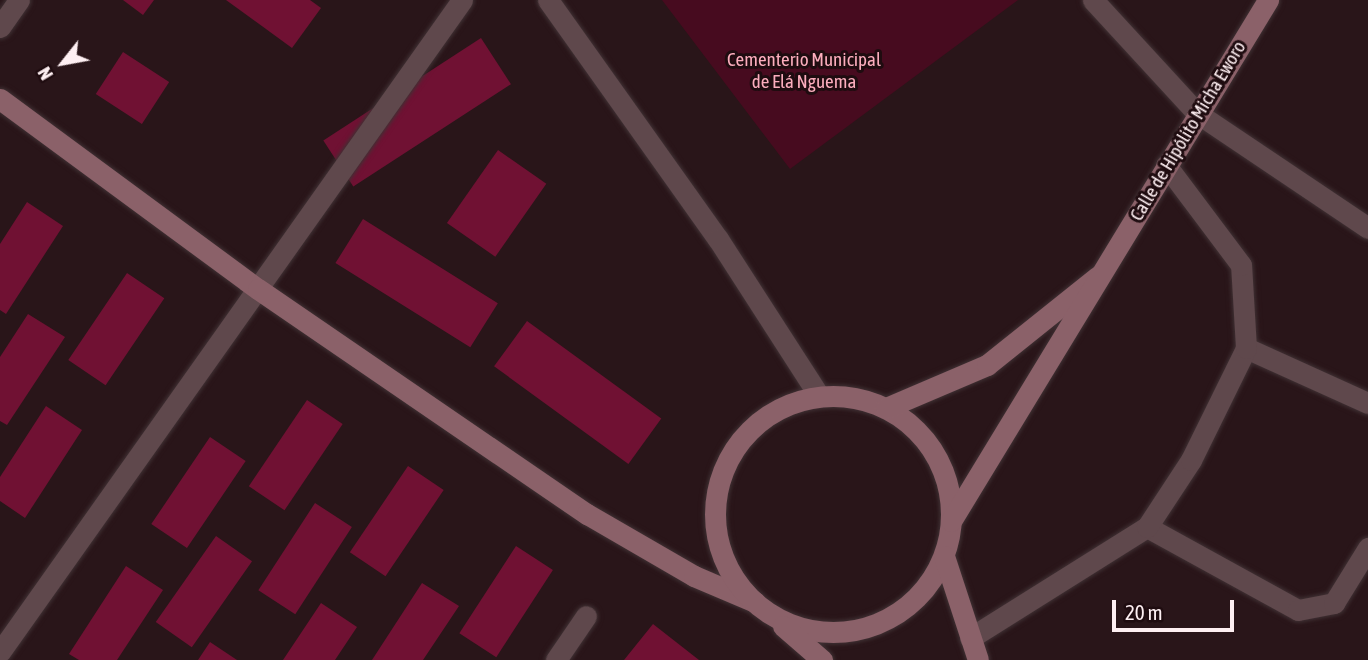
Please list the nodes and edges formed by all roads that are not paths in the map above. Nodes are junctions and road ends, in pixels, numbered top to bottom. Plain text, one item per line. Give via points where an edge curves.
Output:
1 (19, 0) edge
2 (462, 0) edge
3 (548, 0) edge
4 (1093, 0) edge
5 (1268, 0) edge
6 (0, 27) edge
7 (0, 99) edge
8 (1197, 113) junction
9 (1166, 165) junction
10 (1368, 228) edge
11 (1112, 264) junction
12 (258, 289) junction
13 (1246, 348) junction
14 (820, 396) junction
15 (1368, 403) edge
16 (886, 408) junction
17 (951, 521) junction
18 (1147, 527) junction
19 (1368, 548) edge
20 (944, 556) junction
21 (763, 609) junction
22 (586, 616) dead end
23 (970, 638) junction
24 (0, 652) edge
25 (556, 660) edge
26 (822, 660) edge
27 (978, 660) edge

1 - 6 street
2 - 12 street
3 - 14 street via 718,239
4 - 8 street
5 - 8 main road, Calle de Hipólito Micha Eworo
7 - 12 main road
8 - 9 main road, Calle de Hipólito Micha Eworo
8 - 10 street
9 - 11 main road, Calle de Hipólito Micha Eworo
9 - 13 street via 1241,265
11 - 16 main road, Calle de Hipólito Micha Eworo via 987,365
11 - 17 main road, Calle de Hipólito Micha Eworo
12 - 21 main road via 587,514 694,576
12 - 24 street
13 - 15 street
13 - 18 street via 1191,460
14 - 16 main road
14 - 21 main road via 760,420 723,472 717,535 731,573
16 - 17 main road via 922,436 935,455
17 - 20 main road
18 - 19 street via 1298,610 1334,603
18 - 23 street
20 - 21 main road via 908,606 872,626 830,632
20 - 23 main road
21 - 26 main road
22 - 25 street
23 - 27 main road

